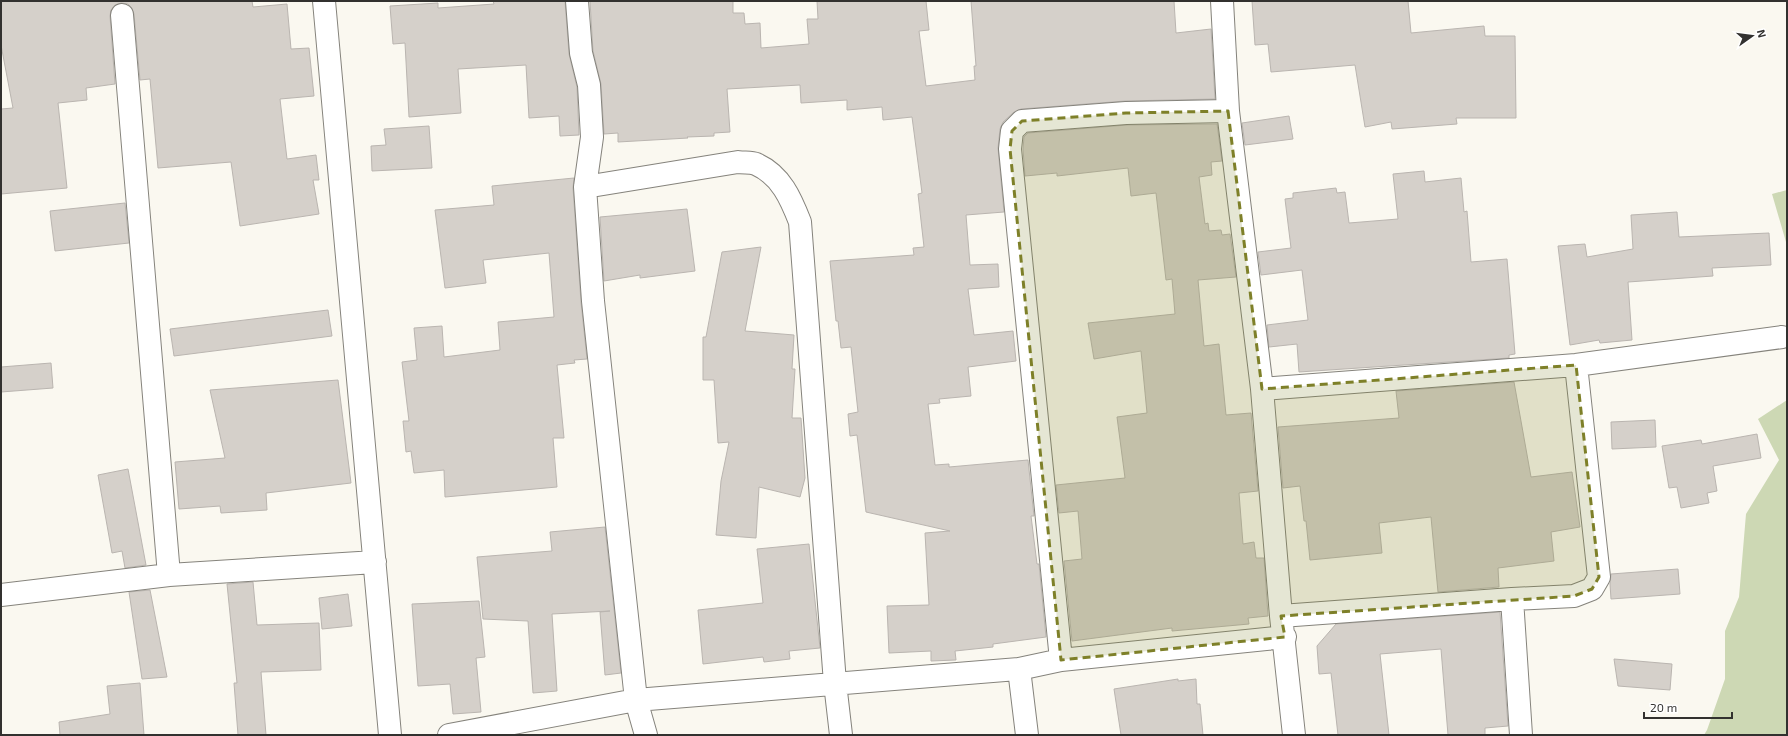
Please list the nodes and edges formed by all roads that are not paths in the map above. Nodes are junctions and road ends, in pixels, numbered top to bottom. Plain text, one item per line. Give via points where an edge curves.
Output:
1 (324, 1) edge
2 (577, 1) edge
3 (1222, 1) edge
4 (122, 15) dead end
5 (1228, 111) junction
6 (585, 187) junction
7 (1782, 337) dead end
8 (1576, 365) junction
9 (1262, 389) junction
10 (375, 562) junction
11 (170, 575) junction
12 (1, 595) edge
13 (1512, 599) junction
14 (1283, 627) junction
15 (1061, 660) junction
16 (1019, 669) junction
17 (835, 683) junction
18 (636, 700) junction
19 (390, 735) edge
20 (448, 735) edge
21 (646, 735) edge
22 (841, 735) edge
23 (1027, 735) edge
24 (1294, 735) edge
25 (1521, 735) edge

1 - 10 street
2 - 6 street via 581,53 589,84 592,136
3 - 5 street
4 - 11 street
5 - 9 street
5 - 15 street via 1126,113 1029,121 1022,122 1012,131 1010,149
6 - 17 street via 738,162 756,164 777,179 789,195 800,222
6 - 18 street via 593,301
7 - 8 street
8 - 9 street
8 - 13 street via 1599,576 1592,589 1574,596
9 - 14 street
10 - 11 street
10 - 19 street
11 - 12 street
13 - 14 street
13 - 25 street
14 - 15 street
14 - 24 street
15 - 16 street
16 - 17 street
16 - 23 street
17 - 18 street
17 - 22 street
18 - 20 street
18 - 21 street

